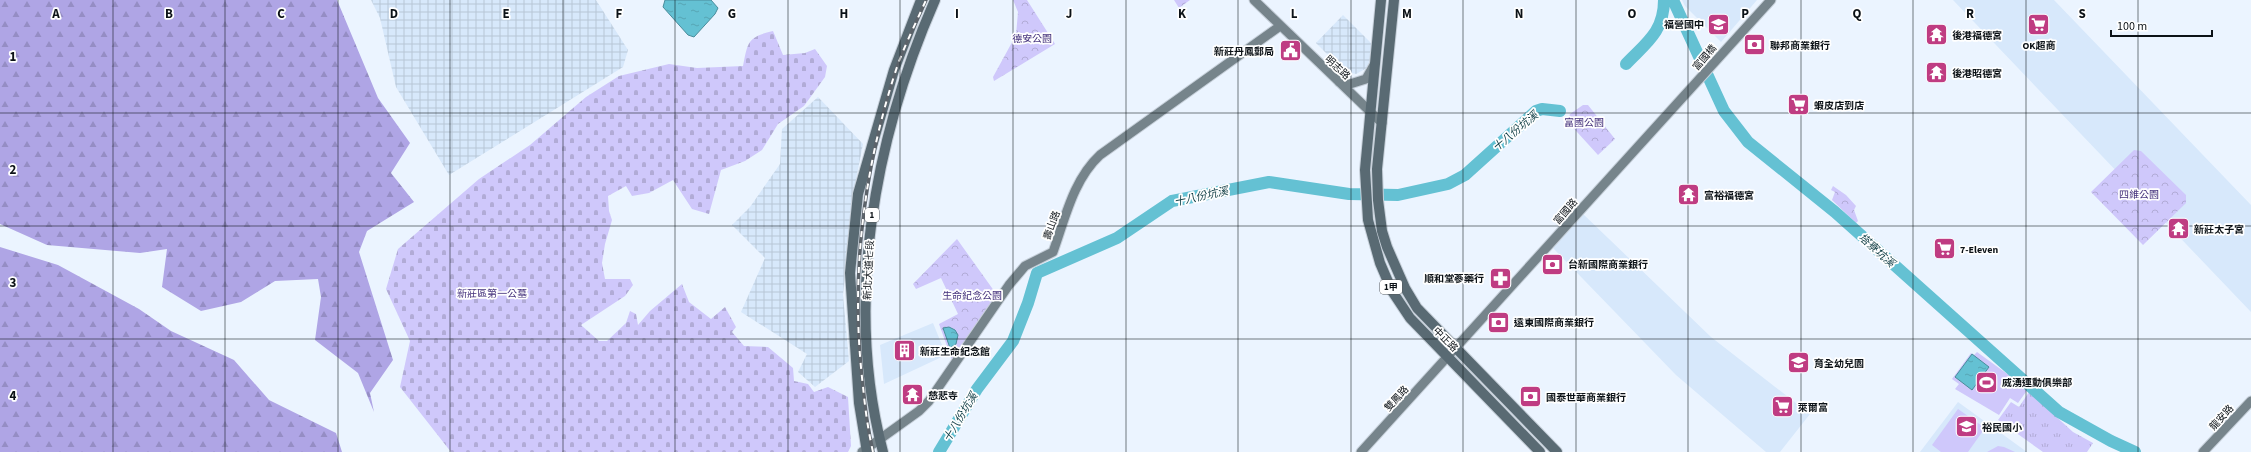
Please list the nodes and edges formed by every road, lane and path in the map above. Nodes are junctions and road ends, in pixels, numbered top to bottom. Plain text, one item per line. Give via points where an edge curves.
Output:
1 (920, 0) edge
2 (935, 0) edge
3 (1254, 0) edge
4 (1381, 0) edge
5 (1394, 0) edge
6 (1771, 0) edge
7 (1280, 26) junction
8 (1375, 62) junction
9 (1699, 79) joint
10 (1339, 82) junction
11 (1370, 111) junction
12 (1382, 123) junction
13 (1456, 349) junction
14 (1448, 358) junction
15 (2251, 401) edge
16 (879, 439) junction
17 (2205, 450) edge
18 (865, 451) edge
19 (883, 452) edge
20 (1361, 452) edge
21 (1540, 452) edge
22 (1557, 452) edge

1 - 18 main road, 新北大道七段 / 1 via 894,70 858,194 850,273
2 - 16 main road, 新北大道七段 / 1 via 906,73 882,154 873,210 867,266 866,334 872,404
3 - 7 street, 明志路
4 - 8 main road, 1甲
5 - 12 main road, 1甲
6 - 9 street, 富國橋
7 - 10 street, 明志路
7 - 16 street, 壽山路 via 1090,163 1082,175 1053,252 1025,266 1009,285 929,401
8 - 10 street via 1366,79 1350,84
8 - 11 main road, 1甲
9 - 13 street, 富國路
10 - 11 street, 明志路
11 - 12 street, 明志路
11 - 14 main road, 中正路 / 1甲 via 1366,199 1371,237 1392,291 1410,318
12 - 13 main road, 中正路 / 1甲 via 1377,169 1378,200 1384,236 1404,288 1417,308
13 - 14 street, 富國路
13 - 22 main road, 中正路 / 1甲
14 - 20 street, 雙鳳路
14 - 21 main road, 中正路 / 1甲
15 - 17 street, 龍安路
16 - 18 street, 壽山路
16 - 19 main road, 新北大道七段 / 1

